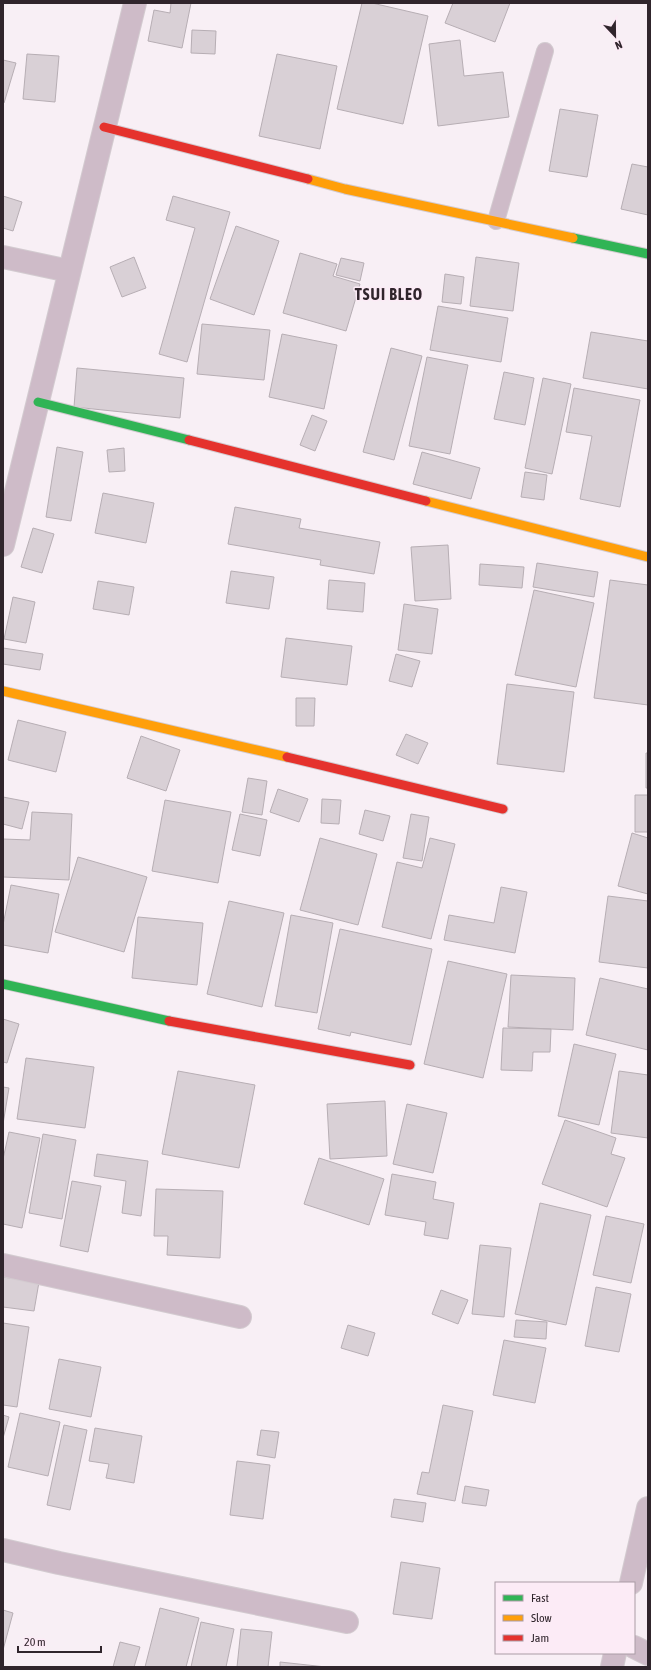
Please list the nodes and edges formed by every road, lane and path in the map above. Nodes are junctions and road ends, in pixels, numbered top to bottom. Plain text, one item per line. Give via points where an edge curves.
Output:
1 (134, 3) edge
2 (545, 51) dead end
3 (104, 127) junction
4 (496, 221) junction
5 (648, 254) edge
6 (3, 257) edge
7 (69, 271) junction
8 (38, 402) junction
9 (3, 545) edge
10 (648, 557) edge
11 (3, 691) edge
12 (503, 809) dead end
13 (3, 984) edge
14 (410, 1065) dead end
15 (3, 1265) edge
16 (240, 1317) dead end
17 (648, 1508) edge
18 (3, 1550) edge
19 (631, 1582) edge
20 (347, 1622) dead end
21 (635, 1648) edge
22 (615, 1654) edge
23 (648, 1654) edge
24 (612, 1667) edge

1 - 3 street
2 - 4 lane
3 - 4 street via 345,189
3 - 7 street
4 - 5 street
6 - 7 street
7 - 8 street
8 - 9 street
8 - 10 street
11 - 12 street
13 - 14 street via 178,1023
15 - 16 street
17 - 19 street
18 - 20 street
21 - 23 street
22 - 24 street

